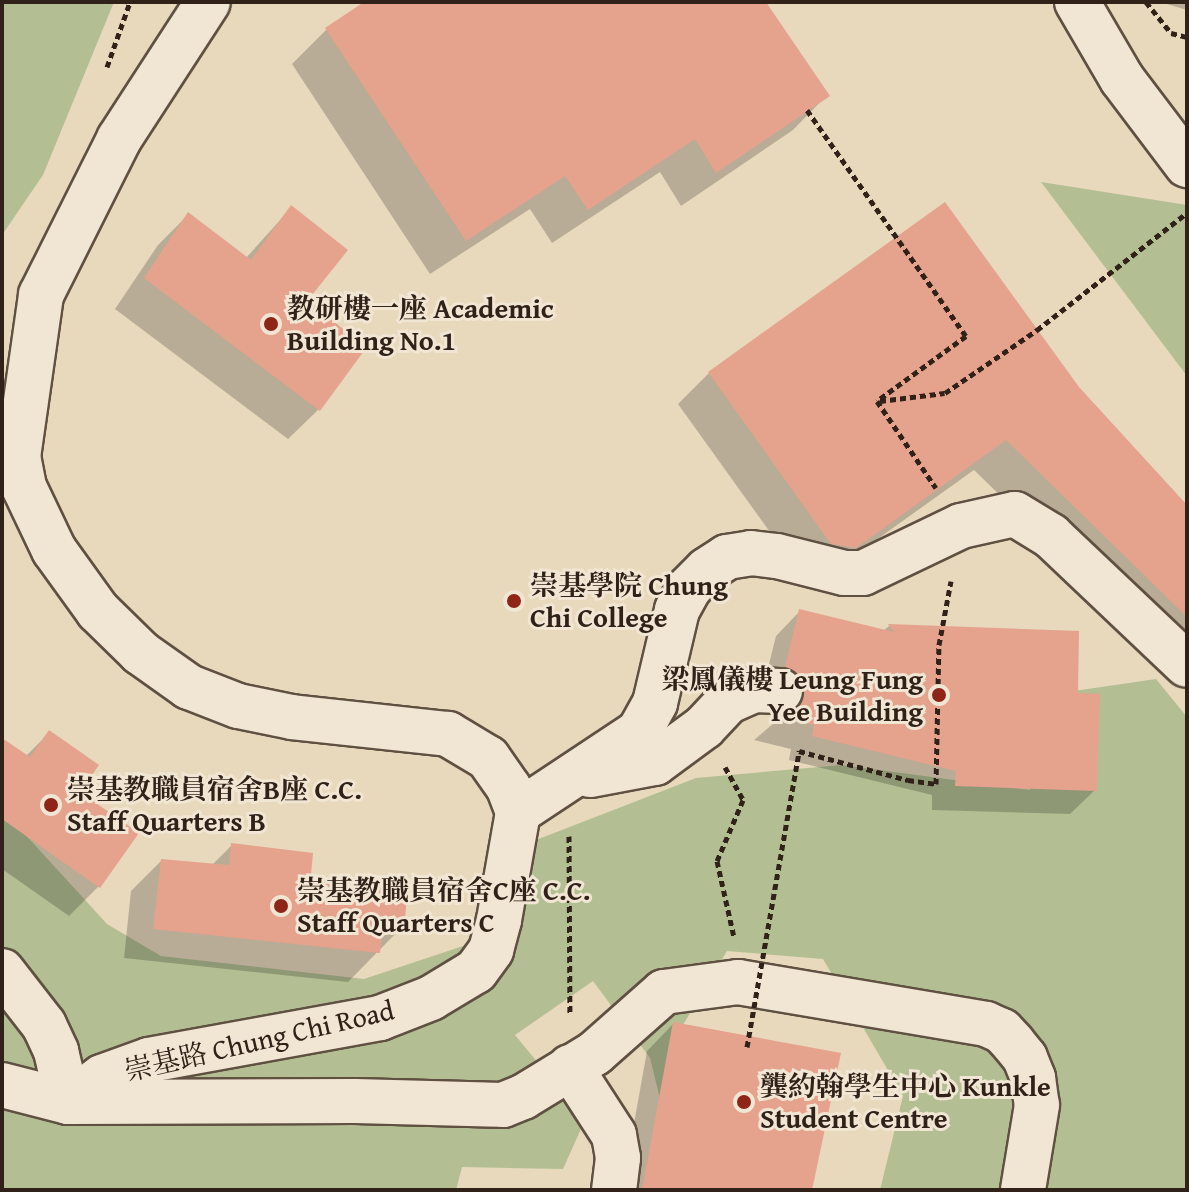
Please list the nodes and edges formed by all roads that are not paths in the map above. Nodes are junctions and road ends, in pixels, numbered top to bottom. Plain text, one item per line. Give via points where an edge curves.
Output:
1 (208, 2) edge
2 (1077, 2) edge
3 (1187, 165) edge
4 (1187, 665) edge
5 (780, 691) dead end
6 (568, 779) junction
7 (518, 812) junction
8 (2, 971) edge
9 (570, 1067) junction
10 (2, 1085) edge
11 (68, 1102) junction
12 (614, 1190) edge
13 (1023, 1190) edge

1 - 7 street via 119,139 41,295 19,445 24,487 54,550 98,611 166,672 238,706 448,734 498,770
2 - 3 street via 1122,79
4 - 6 street via 1032,521 1015,514 961,526 863,573 751,553 727,557 689,588 677,610 646,722 630,739
5 - 6 street via 754,690 727,702 704,727 655,763
6 - 7 street
7 - 11 street, 崇基路 Chung Chi Road via 491,950 470,976 380,1018 149,1060 102,1077
8 - 11 street via 44,1025
9 - 11 street via 503,1105
9 - 12 street via 614,1135
9 - 13 street via 595,1053 664,992 744,982 986,1024 1002,1031 1025,1058 1037,1105
10 - 11 street

